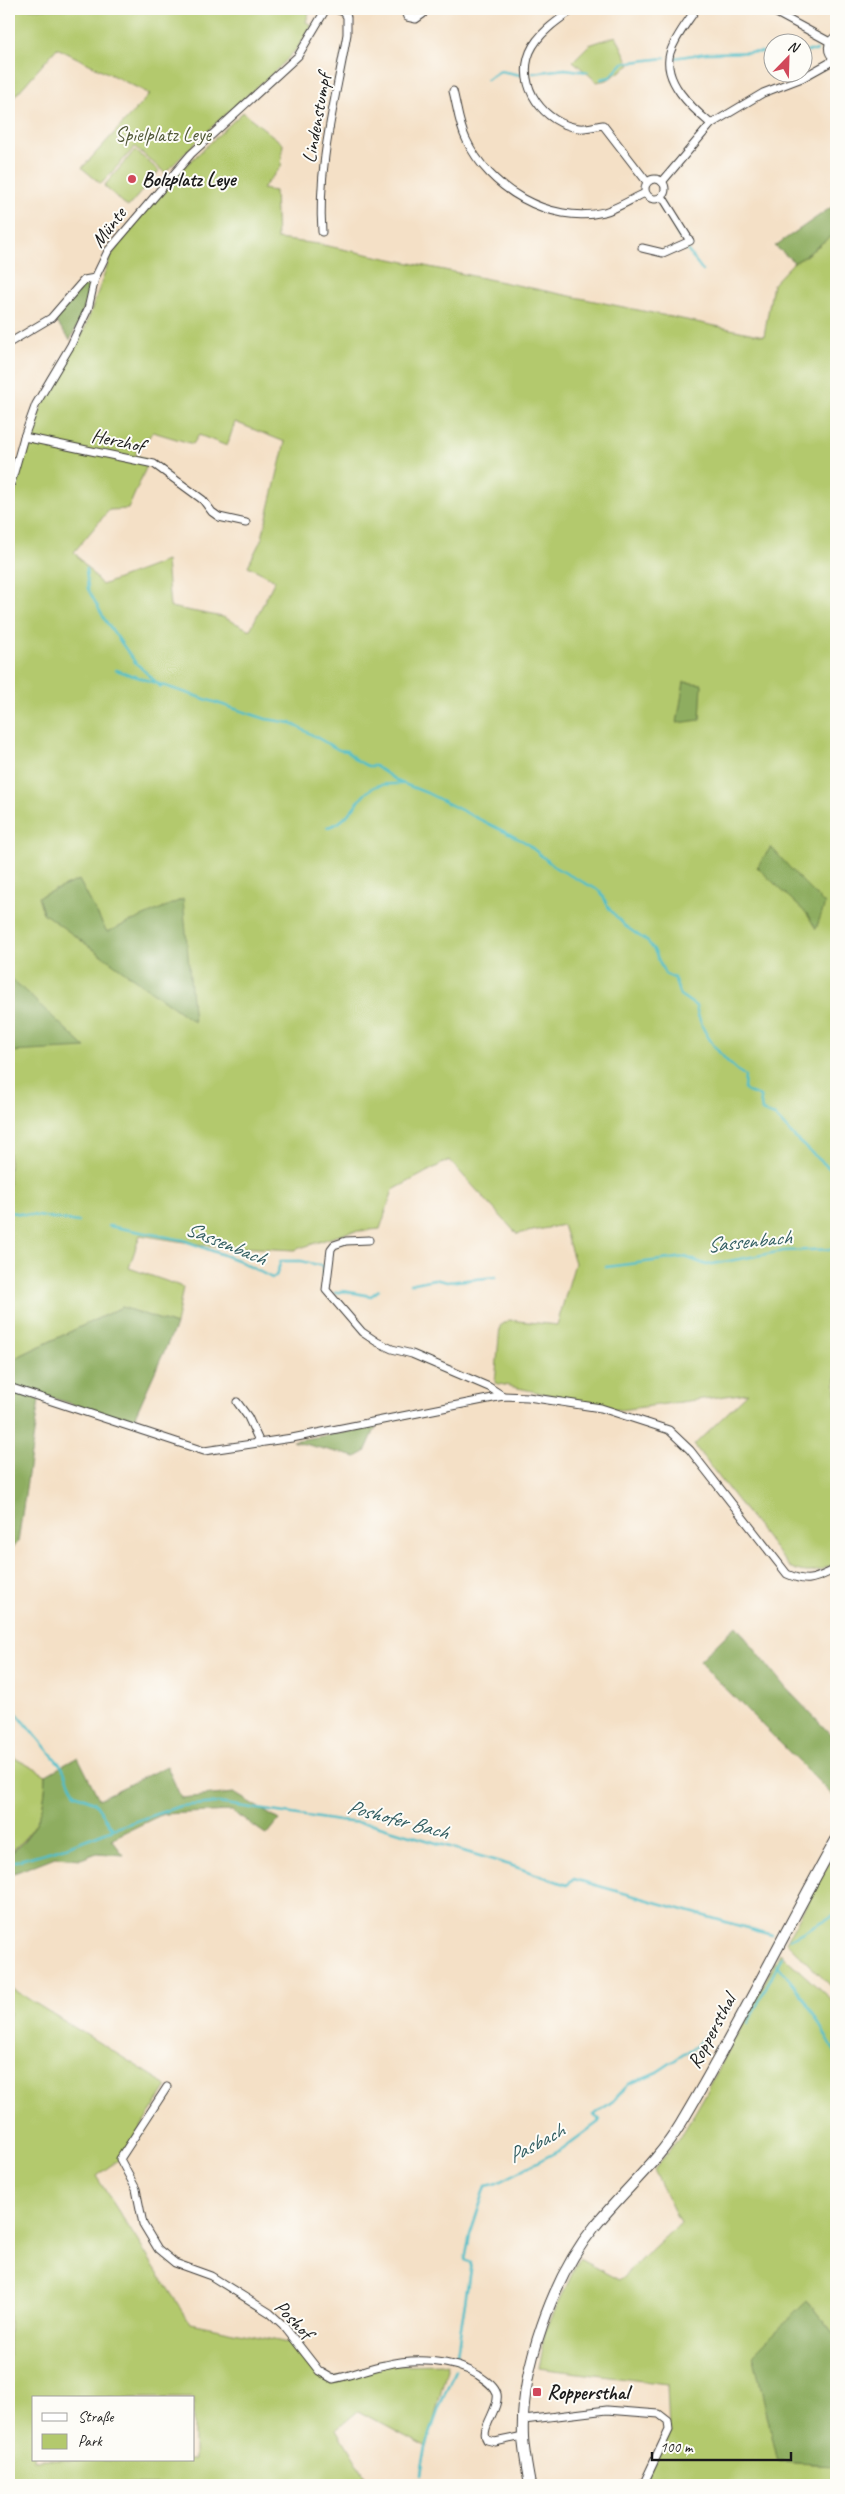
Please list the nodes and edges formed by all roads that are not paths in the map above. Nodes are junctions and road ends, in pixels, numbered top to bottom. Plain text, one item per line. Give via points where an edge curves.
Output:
1 (326, 9) edge
2 (335, 9) edge
3 (404, 9) edge
4 (424, 9) edge
5 (574, 9) edge
6 (696, 9) edge
7 (769, 9) edge
8 (345, 10) edge
9 (836, 36) edge
10 (830, 42) junction
11 (835, 59) edge
12 (453, 91) dead end
13 (710, 124) junction
14 (647, 182) junction
15 (662, 182) junction
16 (645, 193) junction
17 (662, 196) junction
18 (322, 232) dead end
19 (642, 248) dead end
20 (94, 278) junction
21 (9, 343) edge
22 (24, 437) junction
23 (9, 490) edge
24 (246, 523) dead end
25 (369, 1240) dead end
26 (9, 1387) edge
27 (503, 1396) junction
28 (237, 1402) dead end
29 (260, 1443) junction
30 (836, 1569) edge
31 (836, 1840) edge
32 (167, 2087) dead end
33 (524, 2420) junction
34 (523, 2436) junction
35 (530, 2485) edge
36 (643, 2485) edge

1 - 20 street, Münte via 298,56 190,154 108,251
2 - 8 street
3 - 4 street via 407,17 416,19
5 - 14 street via 544,33 530,53 527,77 532,96 540,109 557,121 580,128 602,125
6 - 13 street via 673,47 668,68 681,94
7 - 10 street
8 - 18 street, Lindenstumpf via 347,34 320,200
9 - 10 street
10 - 11 street via 829,52
11 - 13 street via 802,78 763,93
12 - 16 street via 466,139 485,168 510,192 540,207 572,213 604,212
13 - 15 street
14 - 15 street via 653,179
14 - 16 street
15 - 17 street via 665,190
16 - 17 street via 653,199
17 - 19 street via 690,241 663,253
20 - 21 street, Münte via 84,280 51,318
20 - 22 street via 88,309 36,404
22 - 23 street
22 - 24 street, Herzhof via 154,464 203,500 219,517
25 - 27 street via 346,1241 331,1249 326,1290 334,1302 362,1332 377,1342 489,1387
26 - 29 street via 204,1451
27 - 29 street
27 - 30 street via 528,1396 601,1408 670,1430 690,1450 787,1574 800,1580 811,1580
28 - 29 street
31 - 33 main road, Roppersthal via 678,2127 644,2173 594,2226 562,2278 541,2327
32 - 34 street, Poshof via 120,2159 136,2188 143,2224 158,2249 175,2262 211,2276 270,2313 284,2325 319,2372 333,2379 408,2362 457,2366 490,2383 496,2393 495,2406 484,2432 487,2440 494,2442
33 - 34 main road, Roppersthal
33 - 36 street via 607,2410 659,2414 668,2421 669,2430
34 - 35 main road, Roppersthal

